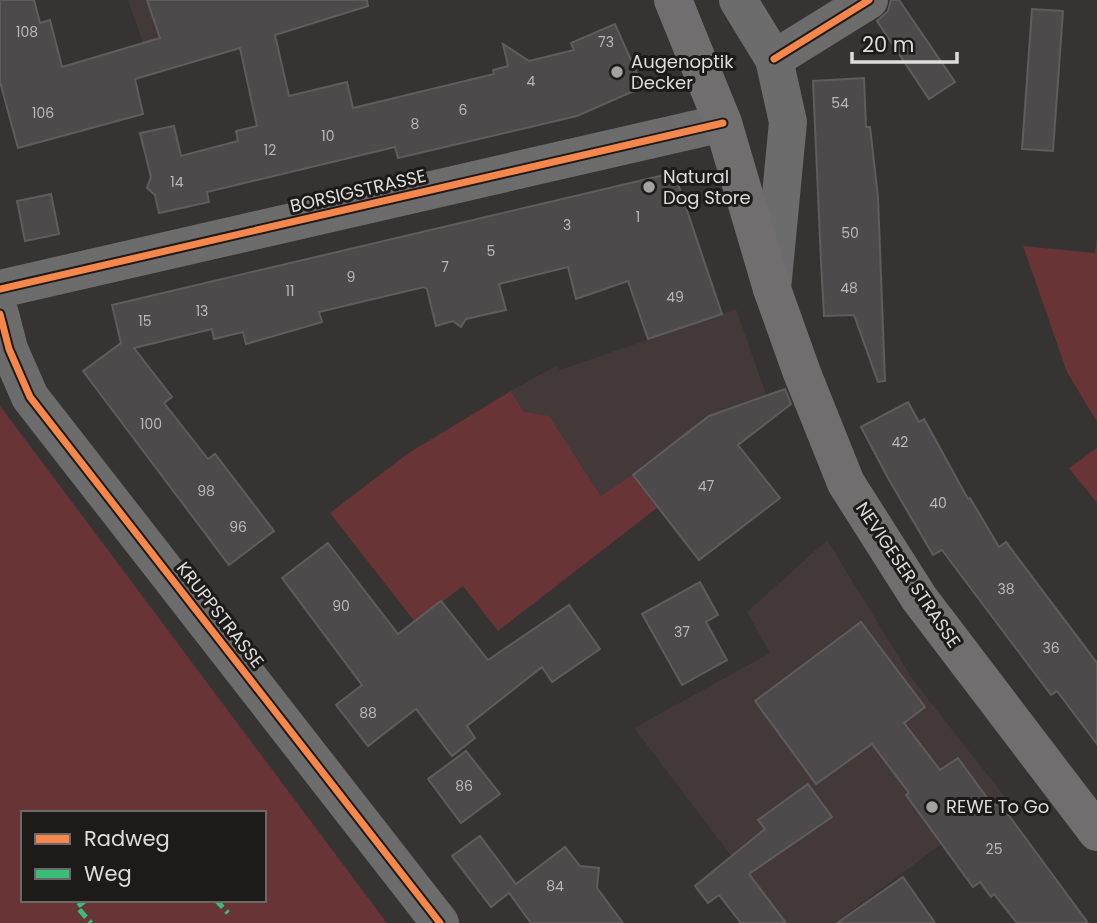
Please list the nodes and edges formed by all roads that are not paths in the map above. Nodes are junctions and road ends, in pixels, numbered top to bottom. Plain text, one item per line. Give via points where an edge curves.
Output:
1 (673, 0) edge
2 (738, 0) edge
3 (869, 0) edge
4 (774, 59) junction
5 (723, 123) junction
6 (0, 289) edge
7 (772, 289) junction
8 (0, 314) edge
9 (1097, 832) edge
10 (440, 923) edge

1 - 5 main road, NEVIGESER STRASSE
2 - 4 street, NEVIGESER STRASSE
3 - 4 street
4 - 7 street, NEVIGESER STRASSE via 788,122
5 - 6 street, BORSIGSTRASSE
5 - 7 main road, NEVIGESER STRASSE
7 - 9 main road, NEVIGESER STRASSE via 846,483 919,598
8 - 10 street, KRUPPSTRASSE via 30,397

